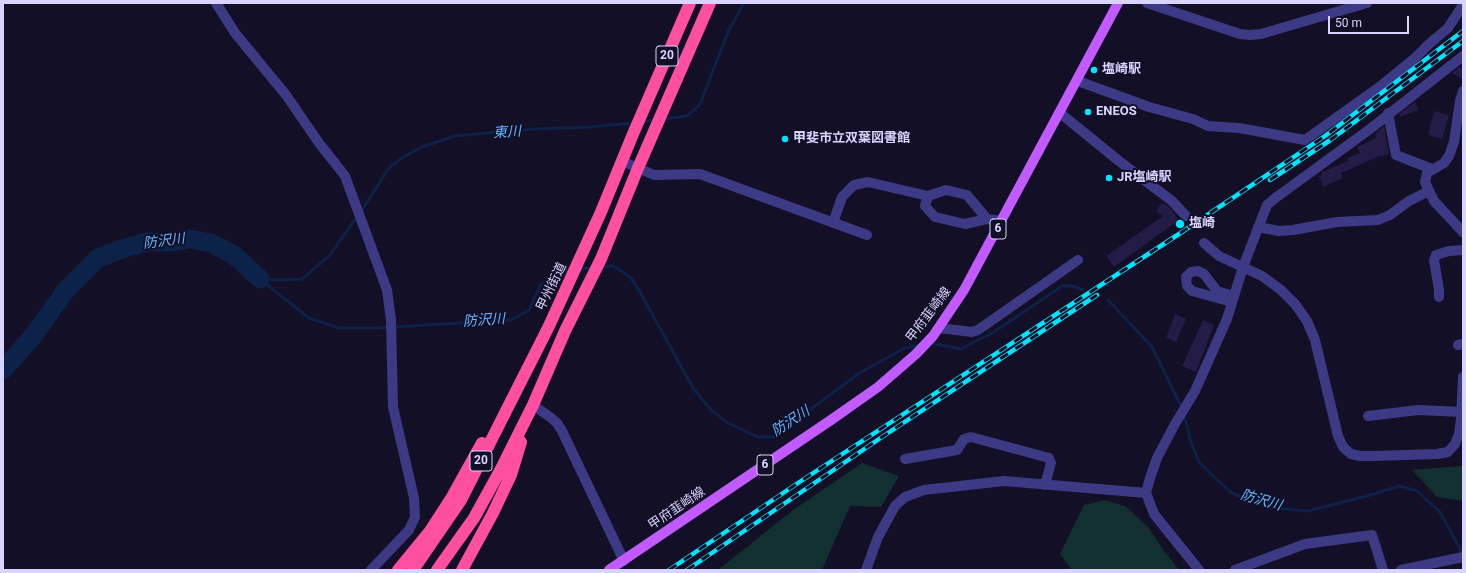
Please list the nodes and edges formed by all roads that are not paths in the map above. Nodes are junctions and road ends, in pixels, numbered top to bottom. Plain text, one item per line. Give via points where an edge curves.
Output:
1 (216, 3) edge
2 (690, 3) edge
3 (710, 3) edge
4 (1118, 3) edge
5 (1147, 3) edge
6 (1367, 3) edge
7 (1463, 5) edge
8 (1462, 57) edge
9 (1078, 80) junction
10 (1463, 91) edge
11 (1060, 113) junction
12 (1388, 114) junction
13 (622, 161) junction
14 (638, 168) junction
15 (1432, 169) junction
16 (1429, 190) junction
17 (928, 196) junction
18 (1186, 216) dead end
19 (987, 219) junction
20 (1002, 221) junction
21 (833, 223) junction
22 (1258, 227) junction
23 (1463, 232) edge
24 (867, 235) dead end
25 (1204, 243) dead end
26 (1463, 250) edge
27 (1078, 260) dead end
28 (1243, 267) junction
29 (1439, 297) dead end
30 (936, 332) junction
31 (538, 346) junction
32 (1463, 377) edge
33 (534, 405) junction
34 (1462, 411) edge
35 (1368, 416) dead end
36 (905, 459) dead end
37 (1045, 485) junction
38 (1146, 493) junction
39 (1462, 558) edge
40 (624, 561) junction
41 (371, 570) edge
42 (398, 570) edge
43 (413, 570) edge
44 (437, 570) edge
45 (462, 570) edge
46 (608, 570) edge
47 (866, 570) edge
48 (1199, 570) edge
49 (1235, 570) edge
50 (1383, 570) edge
51 (1401, 570) edge

1 - 41 street via 235,33 286,94 345,176 387,290 391,320 393,407 414,498 415,517 409,530
2 - 13 highway, 甲州街道 / 20
3 - 14 highway, 20
4 - 9 main road, 甲府韮崎線 / 6
5 - 6 street via 1240,34 1250,35
7 - 9 street via 1448,28 1414,60 1305,140 1239,128 1208,126
8 - 12 street
9 - 11 main road, 甲府韮崎線 / 6
10 - 15 street via 1449,156 1444,163
11 - 18 street via 1172,201
11 - 20 main road, 甲府韮崎線 / 6
12 - 15 street via 1396,155
12 - 22 street via 1274,198 1267,205
13 - 14 street
13 - 31 highway, 甲州街道 / 20 via 570,282
14 - 21 street via 654,175 700,174
14 - 33 highway, 20 via 601,259 565,331
15 - 16 street via 1427,173 1425,182
16 - 22 street via 1378,220 1337,222 1293,230
16 - 23 street via 1434,201
17 - 19 street via 946,190 967,195
17 - 19 street via 925,206 935,217 965,224
17 - 21 street via 868,182 854,185 842,198
19 - 20 street
20 - 30 main road, 甲府韮崎線 / 6 via 964,290
21 - 24 street
22 - 28 street
25 - 28 street via 1219,256
26 - 29 street via 1436,255 1434,260
27 - 30 street via 978,330
28 - 34 street via 1262,276 1281,290 1307,321 1315,340 1338,436 1350,454 1373,456 1448,452 1459,434
28 - 38 street via 1227,319 1214,350 1188,404 1157,458
30 - 40 main road, 甲府韮崎線 / 6 via 916,354 878,387
31 - 42 highway via 519,374 452,497 430,531
31 - 43 highway, 甲州街道 / 20 via 461,500
32 - 34 street
33 - 40 street via 557,423 562,431
33 - 44 highway, 20 via 474,518
33 - 45 highway via 511,474
34 - 35 street via 1418,410
36 - 37 street via 957,450 964,439 971,437 1049,458 1051,463
37 - 38 street
37 - 47 street via 1004,481 924,490 905,497 894,506 878,537
38 - 48 street via 1154,514
39 - 51 street
40 - 46 main road, 甲府韮崎線 / 6
49 - 50 street via 1305,544 1372,535

